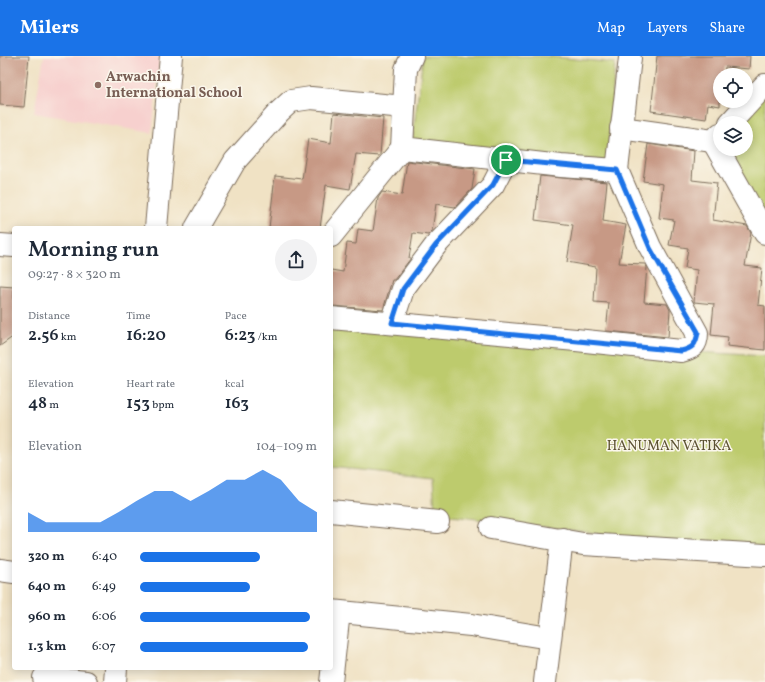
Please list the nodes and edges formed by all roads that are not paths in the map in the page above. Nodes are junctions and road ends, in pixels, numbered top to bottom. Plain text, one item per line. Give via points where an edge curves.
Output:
1 (171, 56) edge
2 (412, 56) edge
3 (629, 57) edge
4 (765, 86) edge
5 (404, 106) junction
6 (737, 116) edge
7 (621, 128) junction
8 (713, 137) edge
9 (402, 148) junction
10 (726, 156) edge
11 (506, 160) junction
12 (617, 170) junction
13 (156, 226) edge
14 (197, 226) edge
15 (765, 233) edge
16 (333, 234) edge
17 (0, 245) edge
18 (12, 246) edge
19 (333, 318) edge
20 (392, 323) junction
21 (333, 511) edge
22 (438, 522) dead end
23 (491, 528) dead end
24 (562, 539) junction
25 (765, 555) edge
26 (0, 570) edge
27 (12, 572) edge
28 (335, 611) edge
29 (549, 638) junction
30 (333, 646) edge
31 (116, 670) edge
32 (332, 670) edge
33 (44, 678) dead end
34 (86, 682) edge
35 (116, 682) edge
36 (331, 682) edge
37 (546, 682) edge

1 - 13 street
2 - 5 street via 406,69
3 - 7 street
4 - 6 street
5 - 9 street
5 - 14 street via 311,98 291,101 235,162
7 - 8 street
7 - 12 street
9 - 11 street
9 - 16 street
10 - 15 street
11 - 12 street
11 - 20 street via 493,185 436,245 403,289
12 - 20 street via 650,248 698,332 697,342 691,348 681,351
17 - 18 street
19 - 20 street
21 - 22 street
23 - 24 street
24 - 25 street via 583,544
24 - 29 street
26 - 27 street
28 - 29 street via 471,625
28 - 30 street
29 - 37 street
31 - 35 street
32 - 36 street
33 - 34 street

